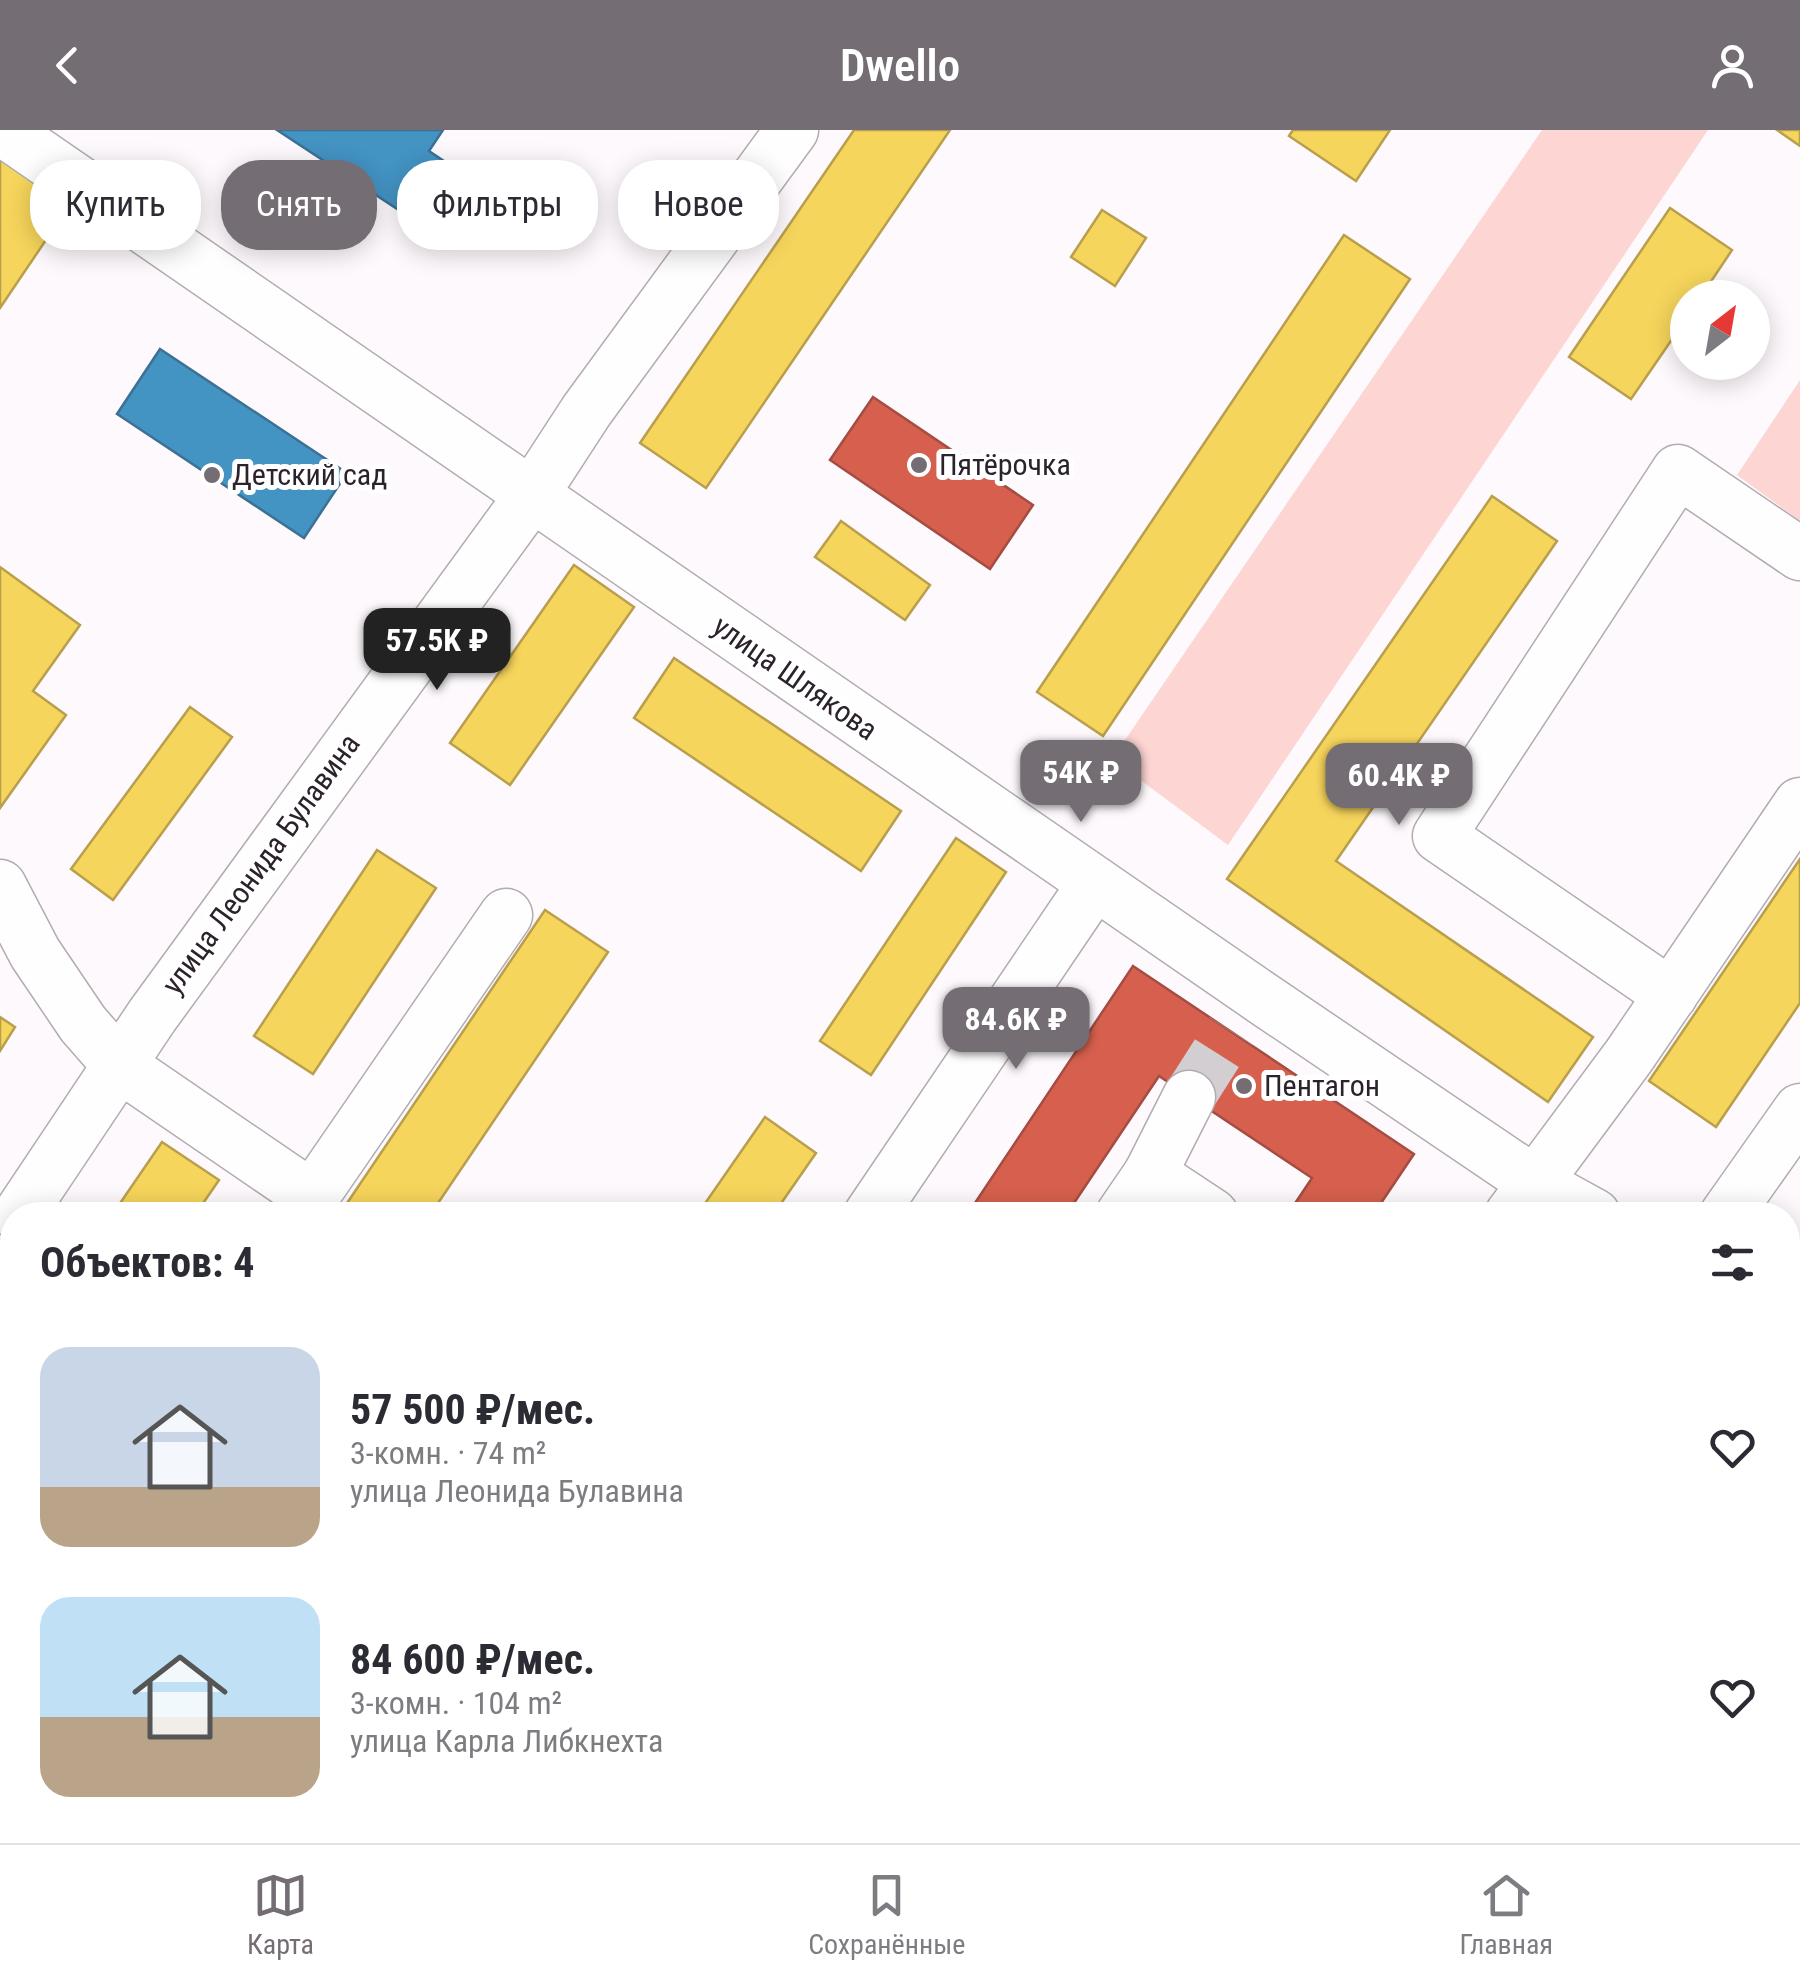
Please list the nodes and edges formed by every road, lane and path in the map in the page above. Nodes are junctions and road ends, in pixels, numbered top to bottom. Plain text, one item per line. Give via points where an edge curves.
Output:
1 (4, 130) edge
2 (792, 130) edge
3 (531, 496) junction
4 (1800, 554) edge
5 (1800, 804) edge
6 (1094, 884) junction
7 (0, 886) edge
8 (506, 915) dead end
9 (1671, 994) junction
10 (119, 1065) junction
11 (1189, 1097) tunnel mouth
12 (1800, 1110) edge
13 (1136, 1194) edge
14 (1522, 1198) edge
15 (29, 1202) edge
16 (879, 1202) edge
17 (1165, 1202) edge
18 (1735, 1202) edge

1 - 3 street, улица Шлякова
2 - 3 street, улица Леонида Булавина
3 - 6 street, улица Шлякова
3 - 10 street, улица Леонида Булавина
4 - 9 street via 1678,471 1439,836
5 - 9 street
6 - 14 street, улица Шлякова via 1246,1015
6 - 16 street
7 - 10 street via 35,953
8 - 10 street via 312,1198
9 - 14 street
10 - 15 street, улица Леонида Булавина
11 - 13 street
12 - 18 street
13 - 17 street

